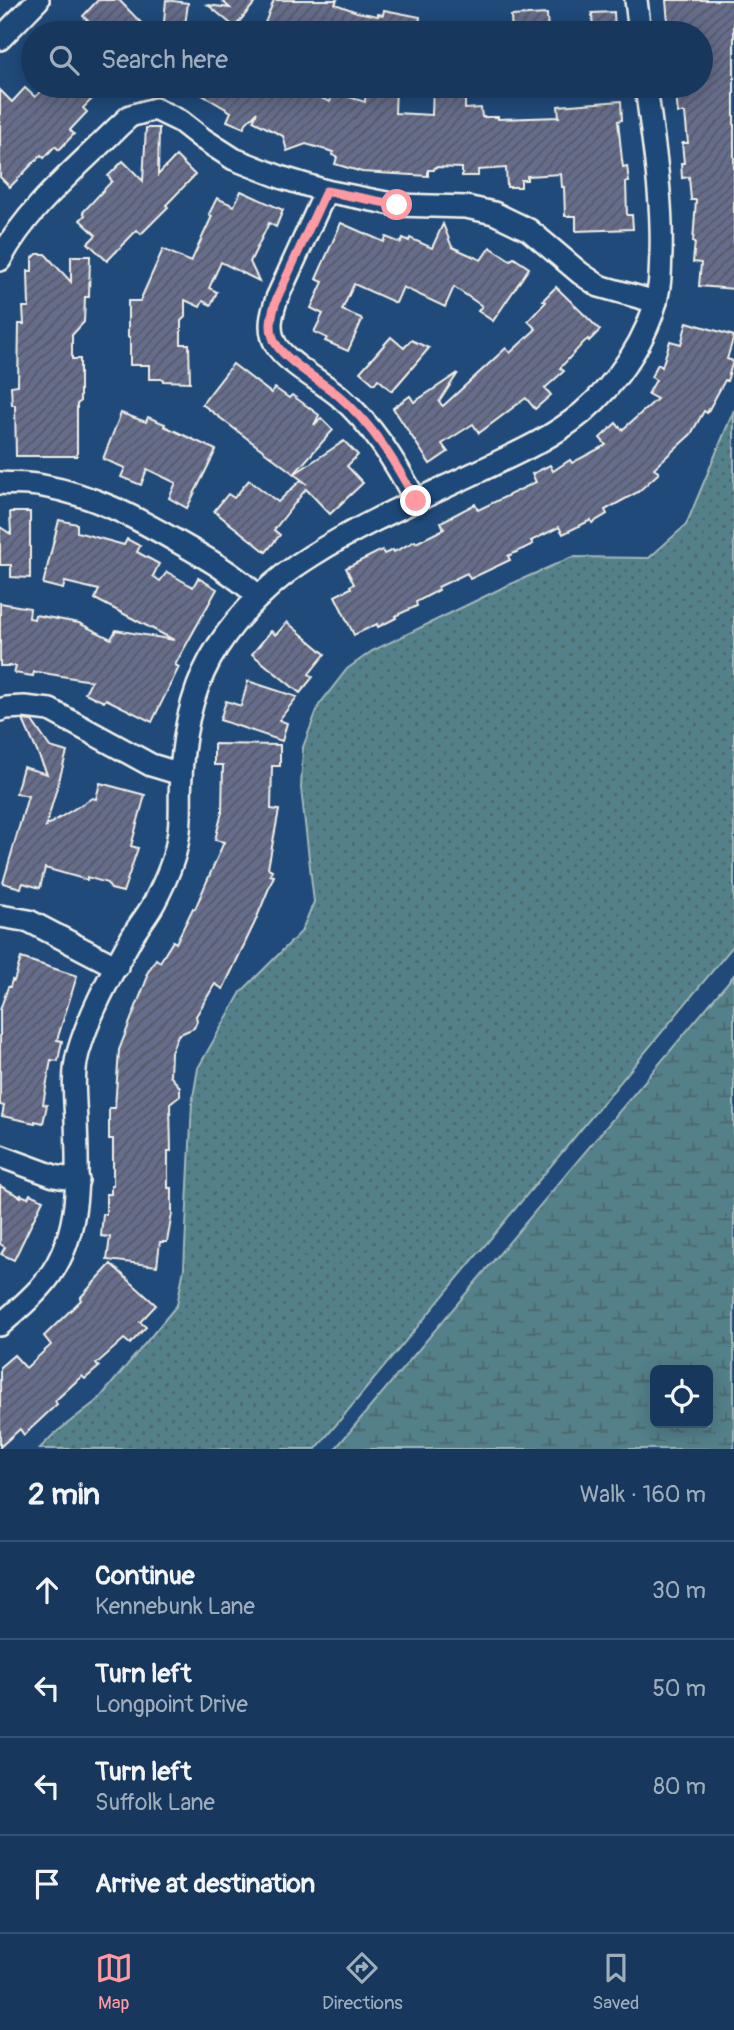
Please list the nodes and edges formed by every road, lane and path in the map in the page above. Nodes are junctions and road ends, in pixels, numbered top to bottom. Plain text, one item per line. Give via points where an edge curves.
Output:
1 (38, 0) edge
2 (636, 0) edge
3 (639, 21) edge
4 (0, 39) edge
5 (647, 98) edge
6 (326, 191) junction
7 (0, 260) edge
8 (656, 302) junction
9 (0, 483) edge
10 (416, 501) junction
11 (259, 597) junction
12 (0, 710) edge
13 (181, 774) junction
14 (0, 916) edge
15 (117, 967) junction
16 (0, 1156) edge
17 (78, 1180) junction
18 (0, 1325) edge

1 - 4 street
2 - 3 street
5 - 8 street via 660,214
6 - 7 street via 234,159 155,109 130,116 118,127 31,214
6 - 8 street via 397,205 466,207 494,213 529,230 599,286
6 - 10 street via 277,298 270,332 277,346 363,421 389,452
8 - 10 street via 621,371 580,415 505,459
9 - 11 street via 41,485 118,509 238,578
10 - 11 street via 309,556
11 - 13 street via 217,648 198,688 186,726
12 - 13 street via 50,710 151,765
13 - 15 street via 178,839 169,869
14 - 15 street via 29,921
15 - 17 street via 92,1012 77,1058
16 - 17 street
17 - 18 street via 73,1221 58,1261 42,1286

